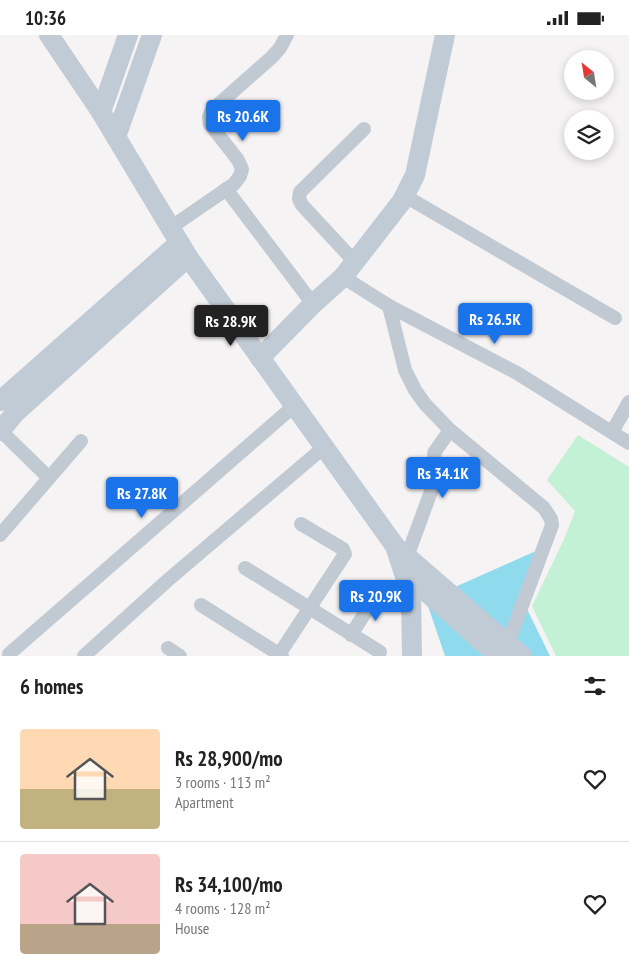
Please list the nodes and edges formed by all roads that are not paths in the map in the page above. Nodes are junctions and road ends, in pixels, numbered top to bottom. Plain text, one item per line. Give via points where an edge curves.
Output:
1 (50, 35) edge
2 (128, 35) edge
3 (152, 35) edge
4 (287, 35) edge
5 (445, 35) edge
6 (101, 112) junction
7 (364, 129) dead end
8 (116, 137) junction
9 (226, 189) junction
10 (405, 196) junction
11 (179, 243) junction
12 (348, 269) junction
13 (313, 304) junction
14 (389, 306) junction
15 (615, 318) dead end
16 (260, 358) junction
17 (0, 401) edge
18 (629, 402) edge
19 (294, 406) junction
20 (0, 430) edge
21 (450, 430) junction
22 (612, 432) junction
23 (80, 441) dead end
24 (629, 443) edge
25 (323, 448) junction
26 (49, 478) junction
27 (301, 524) dead end
28 (0, 535) edge
29 (402, 558) junction
30 (245, 568) dead end
31 (377, 594) dead end
32 (202, 605) dead end
33 (309, 609) junction
34 (351, 635) junction
35 (7, 652) edge
36 (380, 652) dead end
37 (509, 652) edge
38 (279, 655) edge
39 (84, 656) edge
40 (412, 656) edge

1 - 6 street
2 - 6 street
3 - 8 street
4 - 9 street via 272,57 212,110 209,117 210,124 238,159 242,169 234,184
5 - 10 street via 415,175
6 - 8 street
7 - 12 street via 300,193 299,199
8 - 11 street
9 - 11 street
9 - 13 street
10 - 12 street
10 - 15 street
11 - 16 street
11 - 17 street
11 - 20 street
12 - 13 street
12 - 14 street
13 - 16 street
14 - 21 street via 408,376 425,404
14 - 22 street via 517,373
16 - 19 street
18 - 22 street
19 - 25 street
19 - 35 street
20 - 26 street
21 - 29 street via 434,453 437,475
21 - 37 street via 544,508 551,519 552,525
22 - 24 street
23 - 26 street
25 - 29 street
25 - 39 street
26 - 28 street
27 - 33 street via 343,549 345,554
29 - 37 street
29 - 40 street via 411,595
30 - 33 street
31 - 34 street
32 - 38 street
33 - 34 street
33 - 38 street
34 - 36 street

